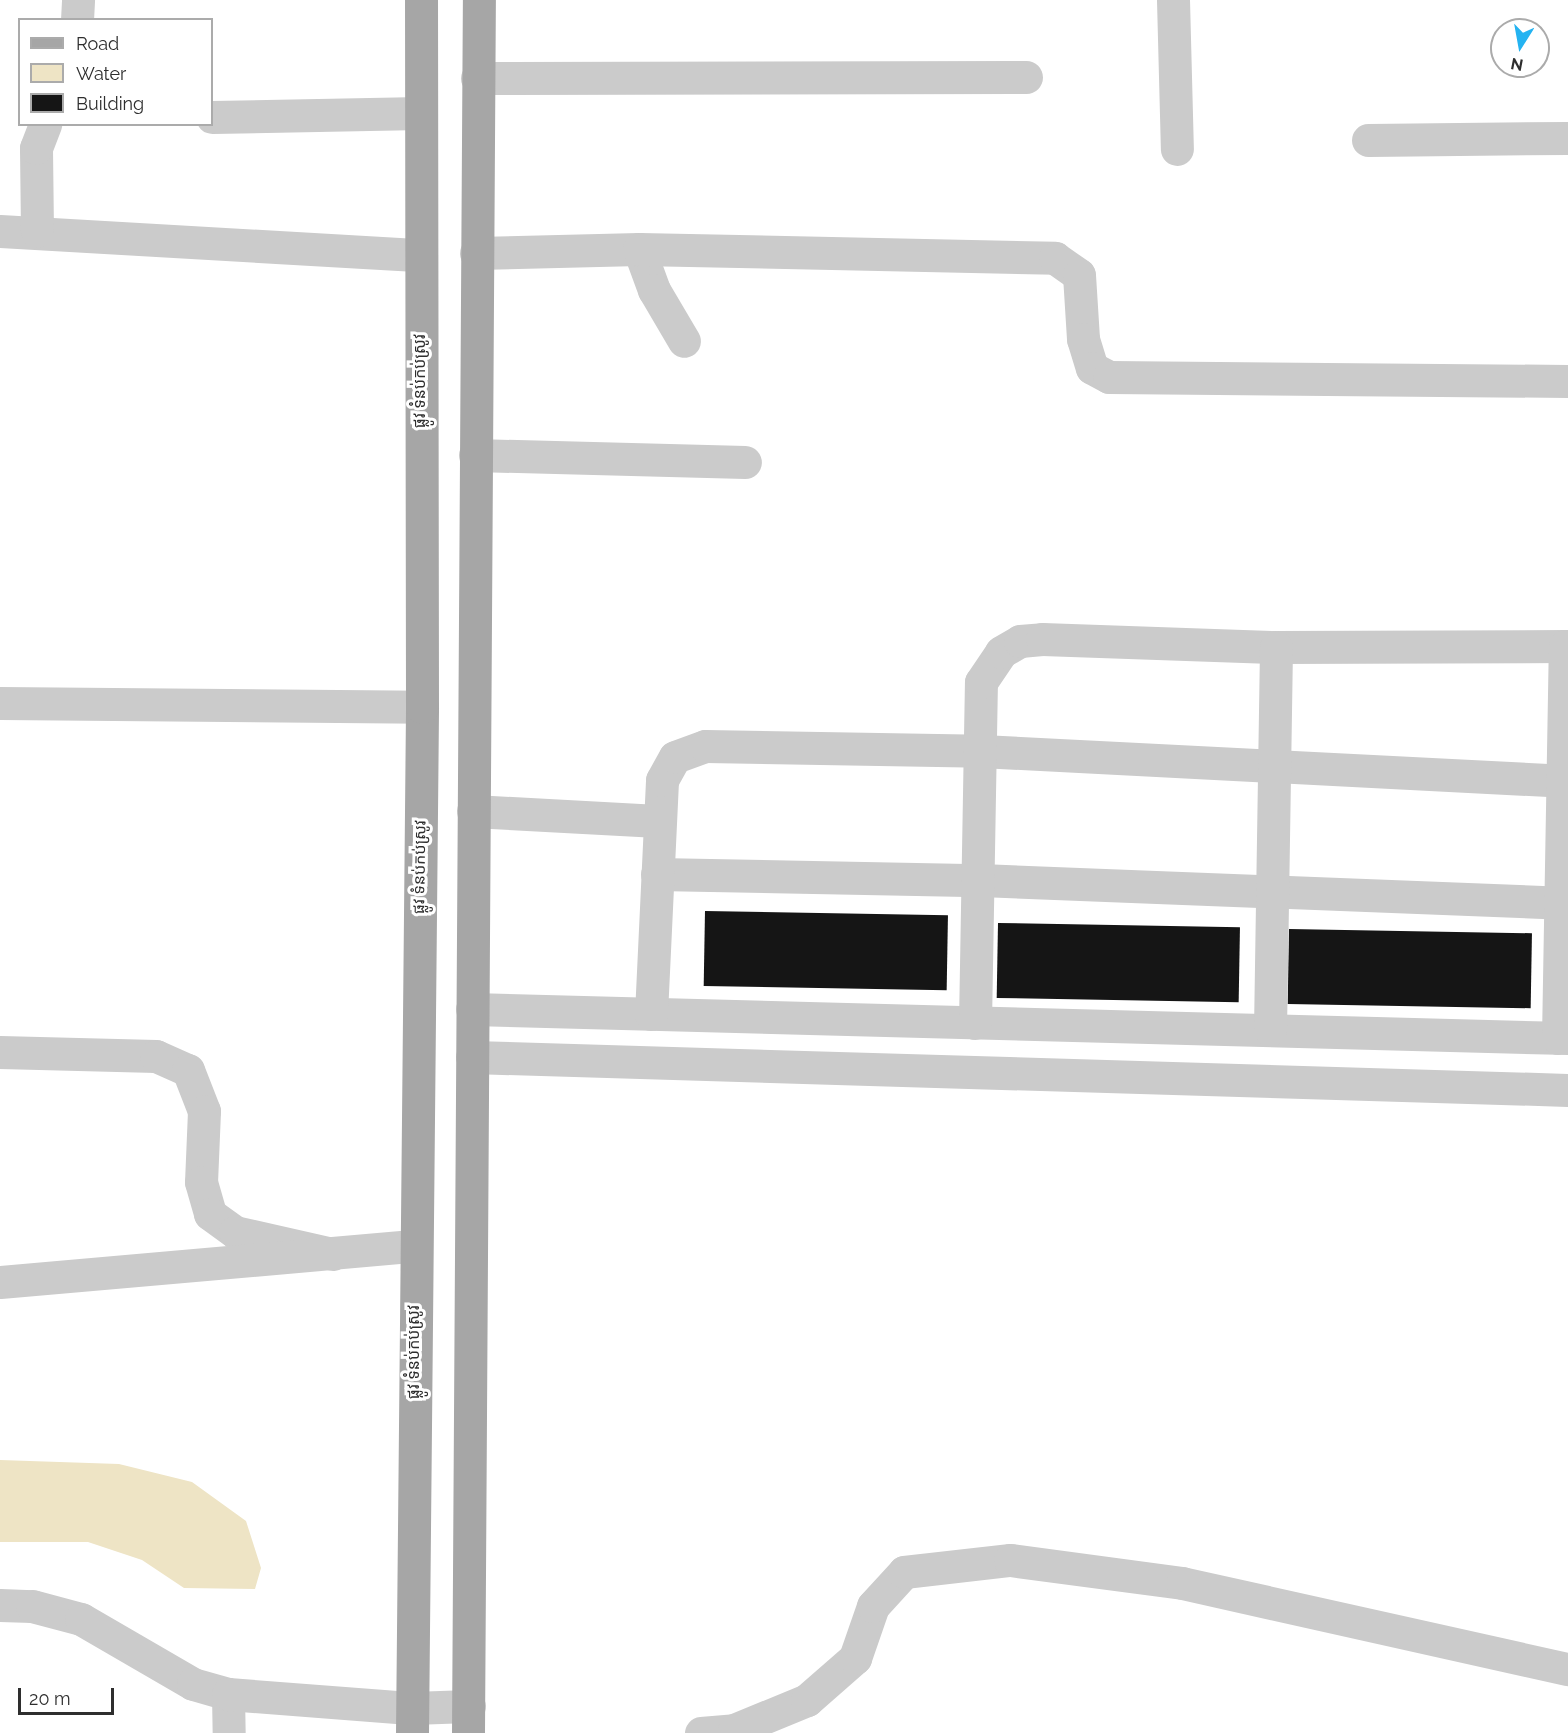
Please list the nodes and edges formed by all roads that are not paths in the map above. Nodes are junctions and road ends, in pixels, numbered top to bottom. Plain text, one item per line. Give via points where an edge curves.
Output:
1 (78, 0) edge
2 (422, 0) edge
3 (479, 0) edge
4 (1173, 0) edge
5 (77, 18) edge
6 (1026, 77) dead end
7 (477, 78) junction
8 (421, 113) junction
9 (213, 117) edge
10 (44, 126) edge
11 (1568, 138) edge
12 (1368, 140) dead end
13 (1177, 149) dead end
14 (0, 231) edge
15 (37, 231) junction
16 (639, 249) junction
17 (476, 253) junction
18 (420, 255) junction
19 (684, 341) dead end
20 (1568, 381) edge
21 (475, 455) junction
22 (746, 462) dead end
23 (1567, 646) edge
24 (1276, 647) junction
25 (0, 703) edge
26 (422, 707) junction
27 (981, 751) junction
28 (1272, 767) junction
29 (1565, 781) edge
30 (473, 811) junction
31 (658, 821) junction
32 (657, 874) junction
33 (980, 880) junction
34 (1270, 893) junction
35 (1564, 903) edge
36 (472, 1009) junction
37 (651, 1014) junction
38 (975, 1023) junction
39 (1270, 1030) junction
40 (1563, 1038) edge
41 (0, 1052) edge
42 (472, 1057) junction
43 (1568, 1090) edge
44 (415, 1246) junction
45 (333, 1254) junction
46 (0, 1282) edge
47 (0, 1605) edge
48 (1568, 1669) edge
49 (228, 1694) junction
50 (469, 1720) edge
51 (412, 1721) edge
52 (228, 1733) edge
53 (701, 1733) edge

1 - 5 street
2 - 8 main road, ផ្លូវ ទំនប់កប់ស្រូវ
3 - 7 main road
4 - 13 street
6 - 7 street
7 - 17 main road
8 - 9 street
8 - 18 main road, ផ្លូវ ទំនប់កប់ស្រូវ
10 - 15 street via 36,148
11 - 12 street
14 - 15 street
15 - 18 street
16 - 17 street
16 - 19 street via 654,290
16 - 20 street via 1055,258 1079,275 1083,339 1092,368 1109,377
17 - 21 main road
18 - 26 main road, ផ្លូវ ទំនប់កប់ស្រូវ
21 - 22 street
21 - 30 main road
23 - 24 street
23 - 29 street
24 - 27 street via 1020,641 990,663 981,682
24 - 28 street
25 - 26 street
26 - 44 main road, ផ្លូវ ទំនប់កប់ស្រូវ
27 - 28 street
27 - 31 street via 705,747 675,757 662,780
27 - 33 street
28 - 29 street
28 - 34 street
29 - 35 street
30 - 31 street
30 - 36 main road
31 - 32 street
32 - 33 street
32 - 37 street
33 - 34 street
33 - 38 street
34 - 35 street
34 - 39 street
35 - 40 street
36 - 37 street
36 - 42 main road
37 - 38 street
38 - 39 street
39 - 40 street
41 - 45 street via 156,1056 188,1070 204,1111 201,1182 210,1214 235,1232
42 - 43 street
42 - 50 main road
44 - 45 street
44 - 51 main road, ផ្លូវ ទំនប់កប់ស្រូវ
45 - 46 street
47 - 49 street via 32,1606 81,1619 193,1684
48 - 53 street via 1182,1583 1010,1560 903,1572 873,1606 855,1658 807,1700 734,1730
49 - 51 street
49 - 52 street
50 - 51 street

